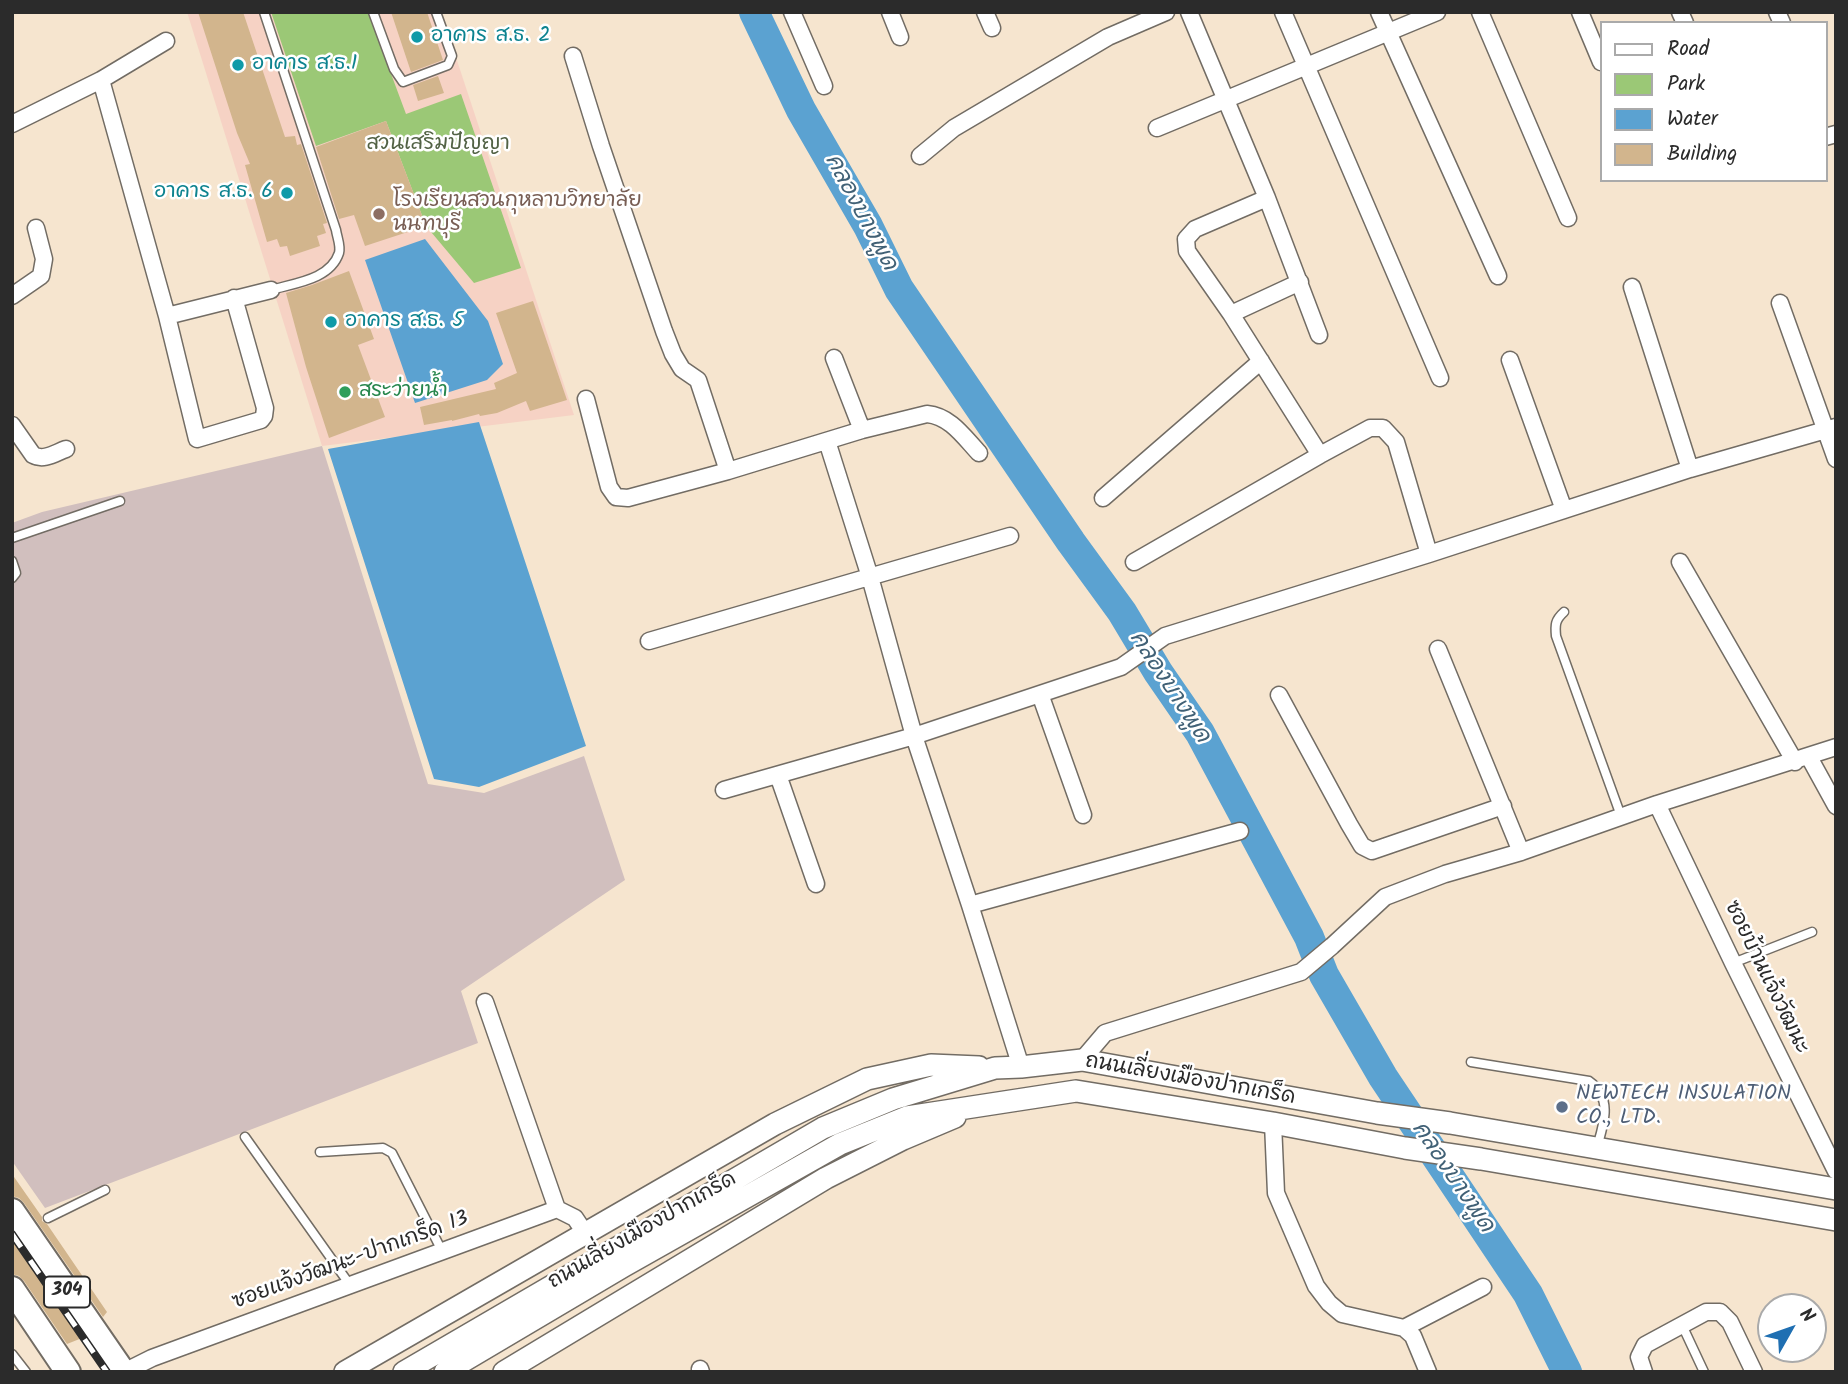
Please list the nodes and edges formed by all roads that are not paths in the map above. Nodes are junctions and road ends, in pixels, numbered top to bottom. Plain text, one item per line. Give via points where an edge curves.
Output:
1 (264, 12) edge
2 (373, 12) edge
3 (436, 12) edge
4 (792, 12) edge
5 (890, 12) edge
6 (1166, 12) edge
7 (1189, 12) edge
8 (1283, 12) edge
9 (1380, 12) edge
10 (1437, 12) edge
11 (1480, 12) edge
12 (1580, 12) edge
13 (1388, 32) junction
14 (900, 37) dead end
15 (166, 41) dead end
16 (573, 56) dead end
17 (1600, 60) edge
18 (1305, 66) junction
19 (102, 80) junction
20 (824, 86) dead end
21 (1226, 100) junction
22 (12, 124) edge
23 (1157, 128) dead end
24 (920, 156) dead end
25 (1267, 198) junction
26 (1568, 218) dead end
27 (36, 228) dead end
28 (1498, 276) dead end
29 (1300, 282) junction
30 (1632, 287) dead end
31 (271, 290) joint
32 (12, 296) edge
33 (234, 298) junction
34 (1780, 303) dead end
35 (1231, 314) junction
36 (167, 316) junction
37 (1319, 335) dead end
38 (834, 359) dead end
39 (1510, 360) dead end
40 (1261, 361) junction
41 (1440, 378) dead end
42 (586, 399) dead end
43 (12, 425) edge
44 (1831, 429) edge
45 (862, 430) junction
46 (827, 441) junction
47 (65, 449) dead end
48 (979, 453) dead end
49 (1320, 455) junction
50 (1836, 458) edge
51 (1690, 469) junction
52 (728, 471) junction
53 (1102, 498) dead end
54 (120, 502) dead end
55 (1564, 510) junction
56 (1010, 536) dead end
57 (12, 538) edge
58 (1429, 554) junction
59 (12, 561) edge
60 (1133, 562) dead end
61 (1680, 562) dead end
62 (12, 578) edge
63 (870, 578) junction
64 (1564, 612) dead end
65 (649, 641) dead end
66 (1438, 649) dead end
67 (1041, 694) junction
68 (1279, 695) dead end
69 (914, 736) junction
70 (1836, 747) edge
71 (1802, 759) junction
72 (778, 775) junction
73 (724, 790) dead end
74 (1657, 804) junction
75 (1503, 806) junction
76 (1836, 806) edge
77 (1083, 815) dead end
78 (1621, 816) junction
79 (1240, 831) dead end
80 (1521, 852) junction
81 (817, 884) dead end
82 (970, 905) junction
83 (1812, 932) dead end
84 (1733, 963) junction
85 (485, 1002) dead end
86 (1082, 1060) junction
87 (1471, 1062) dead end
88 (1021, 1067) junction
89 (995, 1068) junction
90 (984, 1104) junction
91 (1273, 1123) junction
92 (245, 1137) dead end
93 (1596, 1149) junction
94 (320, 1152) dead end
95 (1836, 1171) edge
96 (1836, 1189) edge
97 (105, 1190) dead end
98 (557, 1209) junction
99 (12, 1211) edge
100 (47, 1218) dead end
101 (1836, 1220) edge
102 (585, 1233) junction
103 (442, 1251) junction
104 (618, 1258) junction
105 (350, 1285) junction
106 (1483, 1287) dead end
107 (12, 1289) edge
108 (1682, 1325) junction
109 (1404, 1328) junction
110 (12, 1354) edge
111 (347, 1371) edge
112 (26, 1372) edge
113 (68, 1372) edge
114 (123, 1372) edge
115 (404, 1372) edge
116 (445, 1372) edge
117 (503, 1372) edge
118 (1428, 1372) edge
119 (1644, 1372) edge
120 (1704, 1372) edge
121 (1754, 1372) edge

1 - 31 lane via 340,251 330,269
2 - 3 lane via 402,82 448,65 452,56
4 - 20 street
5 - 14 street
6 - 24 street via 1108,37 954,128
7 - 21 street
8 - 18 street
9 - 13 street
10 - 13 street
11 - 26 street
12 - 17 street
13 - 18 street
13 - 28 street
15 - 19 street
16 - 52 street via 664,331 682,369 698,380
18 - 21 street
18 - 41 street
19 - 22 street
19 - 36 street
21 - 23 street
21 - 25 street
25 - 29 street
25 - 35 street via 1195,229 1186,239 1187,251
27 - 32 street via 44,259 41,276
29 - 35 street
29 - 37 street
30 - 51 street
31 - 33 street
33 - 36 street
33 - 36 street via 264,415 261,420 197,439
34 - 44 street
35 - 40 street
38 - 45 street
39 - 55 street
40 - 49 street
40 - 53 street
42 - 52 street via 615,497 628,498
43 - 47 street via 33,455 43,458
44 - 50 street
44 - 51 street
45 - 46 street
45 - 48 street via 937,415 948,420
46 - 52 street
46 - 63 street
49 - 58 street via 1370,428 1383,428 1396,442
49 - 60 street
51 - 55 street
54 - 57 lane
55 - 58 street
56 - 63 street
58 - 67 street via 1165,636 1121,667
59 - 62 lane via 16,573
61 - 71 street
63 - 65 street
63 - 69 street
64 - 78 lane via 1557,618 1556,636
66 - 75 street
67 - 69 street
67 - 77 street
68 - 75 street via 1362,846 1372,851
69 - 72 street
69 - 82 street
70 - 71 street
71 - 74 street
71 - 76 street
72 - 73 street
72 - 81 street
74 - 78 street
74 - 84 street, ซอยบ้านแจ้งวัฒนะ
75 - 80 street
78 - 80 street
79 - 82 street
80 - 86 street via 1385,897 1301,972 1105,1033
82 - 88 street
83 - 84 lane
84 - 95 street, ซอยบ้านแจ้งวัฒนะ
85 - 98 street
86 - 88 main road, ถนนเลี่ยงเมืองปากเกร็ด
86 - 93 main road, ถนนเลี่ยงเมืองปากเกร็ด
87 - 93 lane via 1589,1081 1598,1087 1605,1118
88 - 89 main road, ถนนเลี่ยงเมืองปากเกร็ด
89 - 102 main road via 931,1065 867,1079 775,1124
89 - 104 main road, ถนนเลี่ยงเมืองปากเกร็ด via 823,1128
90 - 91 main road, ถนนเลี่ยงเมืองปากเกร็ด via 1076,1091
90 - 104 main road, ถนนเลี่ยงเมืองปากเกร็ด via 907,1117 840,1144
90 - 117 main road via 826,1178
91 - 101 main road, ถนนเลี่ยงเมืองปากเกร็ด
91 - 109 street via 1276,1193 1315,1286 1342,1314
92 - 105 lane
93 - 96 main road, ถนนเลี่ยงเมืองปากเกร็ด
94 - 103 lane via 389,1150
97 - 100 lane
98 - 102 street via 575,1219
98 - 103 street, ซอยแจ้งวัฒนะ-ปากเกร็ด 13
99 - 114 main road, 304
102 - 111 main road
103 - 105 street, ซอยแจ้งวัฒนะ-ปากเกร็ด 13
104 - 115 main road, ถนนเลี่ยงเมืองปากเกร็ด
104 - 116 main road, ถนนเลี่ยงเมืองปากเกร็ด
105 - 114 street, ซอยแจ้งวัฒนะ-ปากเกร็ด 13
106 - 109 street
107 - 113 main road, 304
108 - 119 street via 1644,1345 1639,1357
108 - 120 lane
108 - 121 street via 1706,1312 1720,1312 1730,1322
109 - 118 street via 1413,1336
110 - 112 lane

